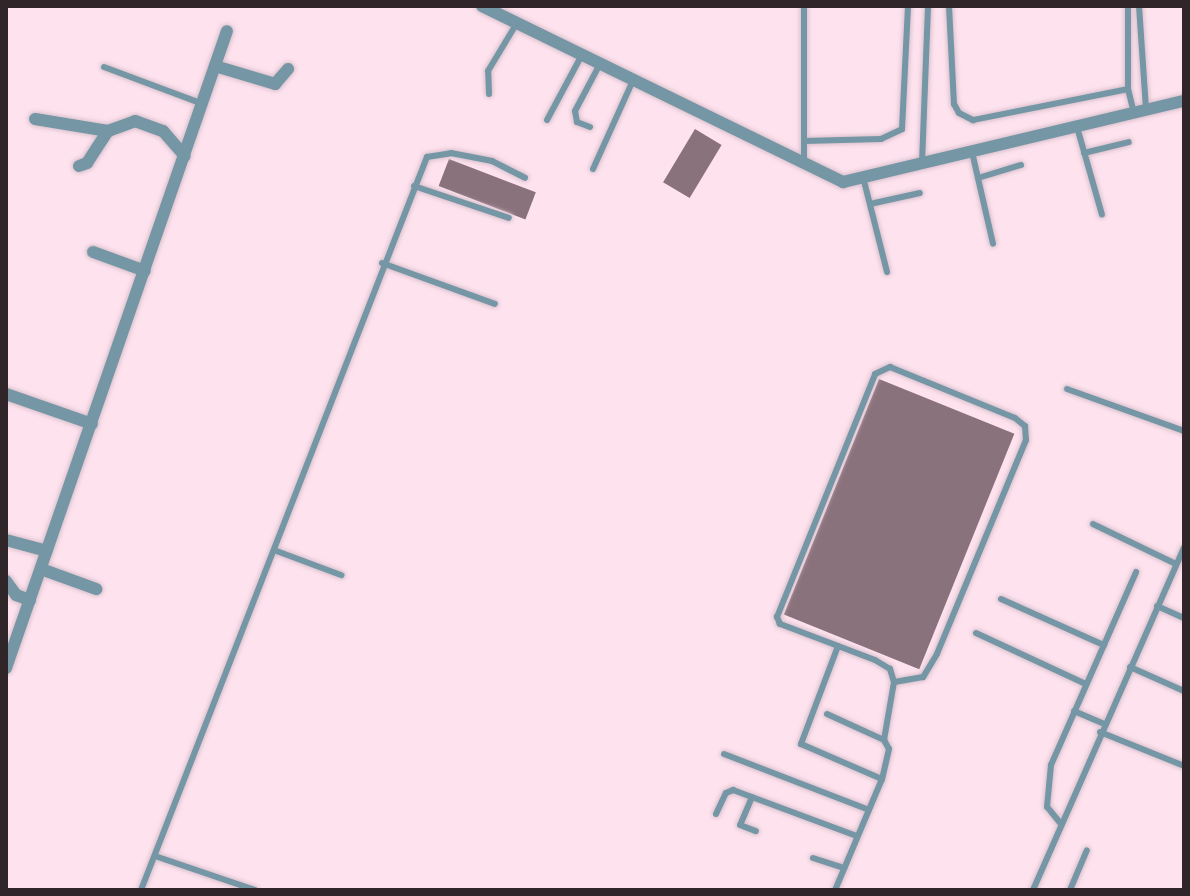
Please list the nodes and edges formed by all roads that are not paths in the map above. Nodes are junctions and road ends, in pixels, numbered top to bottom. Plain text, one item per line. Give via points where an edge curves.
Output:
1 (482, 6) edge
2 (804, 6) edge
3 (908, 6) edge
4 (928, 6) edge
5 (949, 6) edge
6 (1128, 6) edge
7 (1139, 6) edge
8 (517, 23) junction
9 (227, 31) dead end
10 (583, 51) junction
11 (602, 61) junction
12 (215, 66) junction
13 (104, 67) dead end
14 (288, 69) dead end
15 (634, 78) junction
16 (1128, 89) junction
17 (489, 94) dead end
18 (1184, 101) edge
19 (203, 104) junction
20 (1140, 112) junction
21 (35, 119) dead end
22 (547, 120) dead end
23 (590, 127) dead end
24 (1077, 127) junction
25 (108, 131) junction
26 (804, 141) junction
27 (1129, 142) dead end
28 (972, 152) junction
29 (1084, 153) junction
30 (185, 156) junction
31 (922, 163) junction
32 (804, 165) junction
33 (1021, 165) dead end
34 (79, 166) dead end
35 (593, 169) dead end
36 (863, 177) junction
37 (525, 178) dead end
38 (978, 178) junction
39 (414, 186) junction
40 (920, 193) dead end
41 (870, 204) junction
42 (1102, 215) dead end
43 (509, 218) dead end
44 (993, 244) dead end
45 (93, 252) dead end
46 (382, 263) junction
47 (145, 271) junction
48 (887, 272) dead end
49 (495, 304) dead end
50 (1067, 389) dead end
51 (6, 394) edge
52 (92, 424) junction
53 (1184, 431) edge
54 (1093, 524) dead end
55 (6, 540) edge
56 (274, 550) junction
57 (47, 551) junction
58 (1183, 551) edge
59 (1176, 564) junction
60 (41, 569) junction
61 (1136, 572) dead end
62 (341, 575) dead end
63 (6, 581) edge
64 (96, 589) dead end
65 (1001, 599) dead end
66 (30, 600) junction
67 (1157, 606) junction
68 (1184, 618) edge
69 (976, 633) dead end
70 (1104, 645) junction
71 (838, 646) junction
72 (1130, 667) junction
73 (6, 668) edge
74 (894, 682) junction
75 (1086, 684) junction
76 (1184, 691) edge
77 (1074, 711) junction
78 (827, 714) dead end
79 (1104, 724) junction
80 (1100, 732) junction
81 (884, 740) junction
82 (724, 754) dead end
83 (1184, 766) edge
84 (882, 779) junction
85 (752, 797) junction
86 (869, 810) junction
87 (716, 814) dead end
88 (1061, 824) junction
89 (756, 831) dead end
90 (857, 836) junction
91 (1087, 850) dead end
92 (155, 856) junction
93 (813, 858) dead end
94 (844, 868) junction
95 (141, 890) edge
96 (255, 890) edge
97 (835, 890) edge
98 (1033, 890) edge
99 (1070, 890) edge

1 - 8 street
2 - 26 lane
3 - 26 lane via 902,129 881,139
4 - 31 lane
5 - 16 lane via 949,71 959,113 989,119
6 - 16 lane
7 - 20 lane
8 - 10 street
8 - 17 lane via 488,71
9 - 12 street
10 - 11 street
10 - 22 lane
11 - 15 street
11 - 23 lane via 575,111 577,122
12 - 14 street via 275,84
12 - 19 street
13 - 19 lane
15 - 32 street
15 - 35 lane
16 - 20 lane
18 - 20 street
19 - 30 street
20 - 24 street
21 - 25 street
24 - 28 street
24 - 29 lane
25 - 30 street via 124,122 148,125 163,131
25 - 34 street via 87,163
26 - 32 lane
27 - 29 lane
28 - 31 street
28 - 38 lane
29 - 42 lane
30 - 47 street
31 - 36 street
32 - 36 street via 843,182
33 - 38 lane
36 - 41 lane
37 - 39 lane via 492,161 451,153 427,157
38 - 44 lane
39 - 43 lane
39 - 46 lane
40 - 41 lane
41 - 48 lane
45 - 47 street
46 - 49 lane
46 - 56 lane
47 - 52 street
50 - 53 lane
51 - 52 street
52 - 57 street
54 - 59 lane
55 - 57 street
56 - 62 lane
56 - 92 lane
57 - 60 street
58 - 59 lane
59 - 67 lane
60 - 64 street
60 - 66 street
61 - 70 lane
63 - 66 street via 16,595
65 - 70 lane
66 - 73 street
67 - 68 lane
67 - 72 lane
69 - 75 lane
70 - 75 lane
71 - 74 lane via 890,669
71 - 74 lane via 780,624 777,617 875,374 890,367 1015,418 1025,426 1026,440 937,654 923,677
71 - 84 lane via 801,744
72 - 76 lane
72 - 79 lane
74 - 81 lane
75 - 77 lane
77 - 79 lane
77 - 88 lane via 1051,765 1048,788 1047,807
78 - 81 lane
79 - 80 lane
80 - 83 lane
80 - 88 lane
81 - 84 lane via 889,749
82 - 86 lane
84 - 86 lane
85 - 87 lane via 733,790 726,793
85 - 89 lane via 740,825
85 - 90 lane
86 - 90 lane
88 - 98 lane
90 - 94 lane
91 - 99 lane
92 - 95 lane
92 - 96 lane
93 - 94 lane
94 - 97 lane

